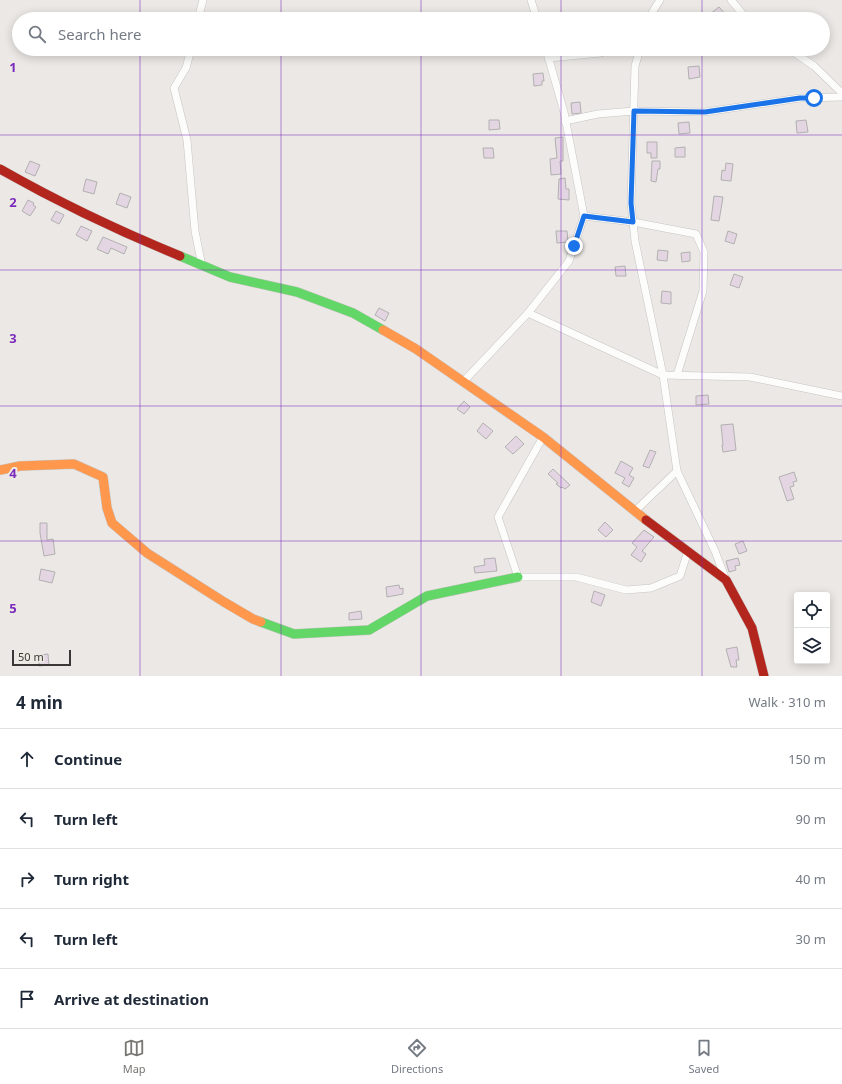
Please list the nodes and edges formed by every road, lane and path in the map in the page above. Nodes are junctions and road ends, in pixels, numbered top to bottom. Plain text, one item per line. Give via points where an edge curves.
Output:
1 (203, 0) edge
2 (531, 0) edge
3 (660, 0) edge
4 (731, 0) edge
5 (200, 12) edge
6 (535, 12) edge
7 (652, 12) edge
8 (741, 12) edge
9 (189, 56) edge
10 (566, 56) edge
11 (638, 56) edge
12 (799, 56) edge
13 (548, 58) joint
14 (842, 93) edge
15 (842, 97) edge
16 (634, 111) junction
17 (565, 121) junction
18 (0, 169) edge
19 (584, 216) junction
20 (633, 222) junction
21 (202, 266) junction
22 (528, 313) junction
23 (663, 375) junction
24 (677, 376) junction
25 (463, 382) junction
26 (842, 396) edge
27 (543, 437) junction
28 (0, 470) edge
29 (677, 471) junction
30 (635, 511) junction
31 (688, 551) junction
32 (518, 577) junction
33 (726, 580) junction
34 (764, 676) edge

1 - 5 street
2 - 6 street
3 - 7 street
4 - 8 street
9 - 21 street via 186,68 174,88 187,140 195,231
10 - 13 street
11 - 16 street via 635,66
12 - 14 street via 814,66
13 - 17 street
15 - 16 street via 800,98 705,112
16 - 17 street via 598,114
16 - 20 street via 631,203
17 - 19 street
18 - 21 street via 38,191
19 - 20 street
19 - 22 street via 569,261
20 - 23 street
20 - 24 street via 696,234 704,252 703,291
21 - 25 street via 230,277 297,292 353,313 416,349
22 - 23 street
22 - 25 street
23 - 24 street
23 - 29 street
24 - 26 street via 750,377
25 - 27 street
27 - 30 street
27 - 32 street via 498,517
28 - 32 street via 20,466 74,464 103,477 107,508 112,523 147,553 253,619 294,634 369,630 427,596
29 - 30 street
29 - 33 street
30 - 31 street
31 - 32 street via 680,576 651,588 626,590 576,577
31 - 33 street
33 - 34 street via 752,628

